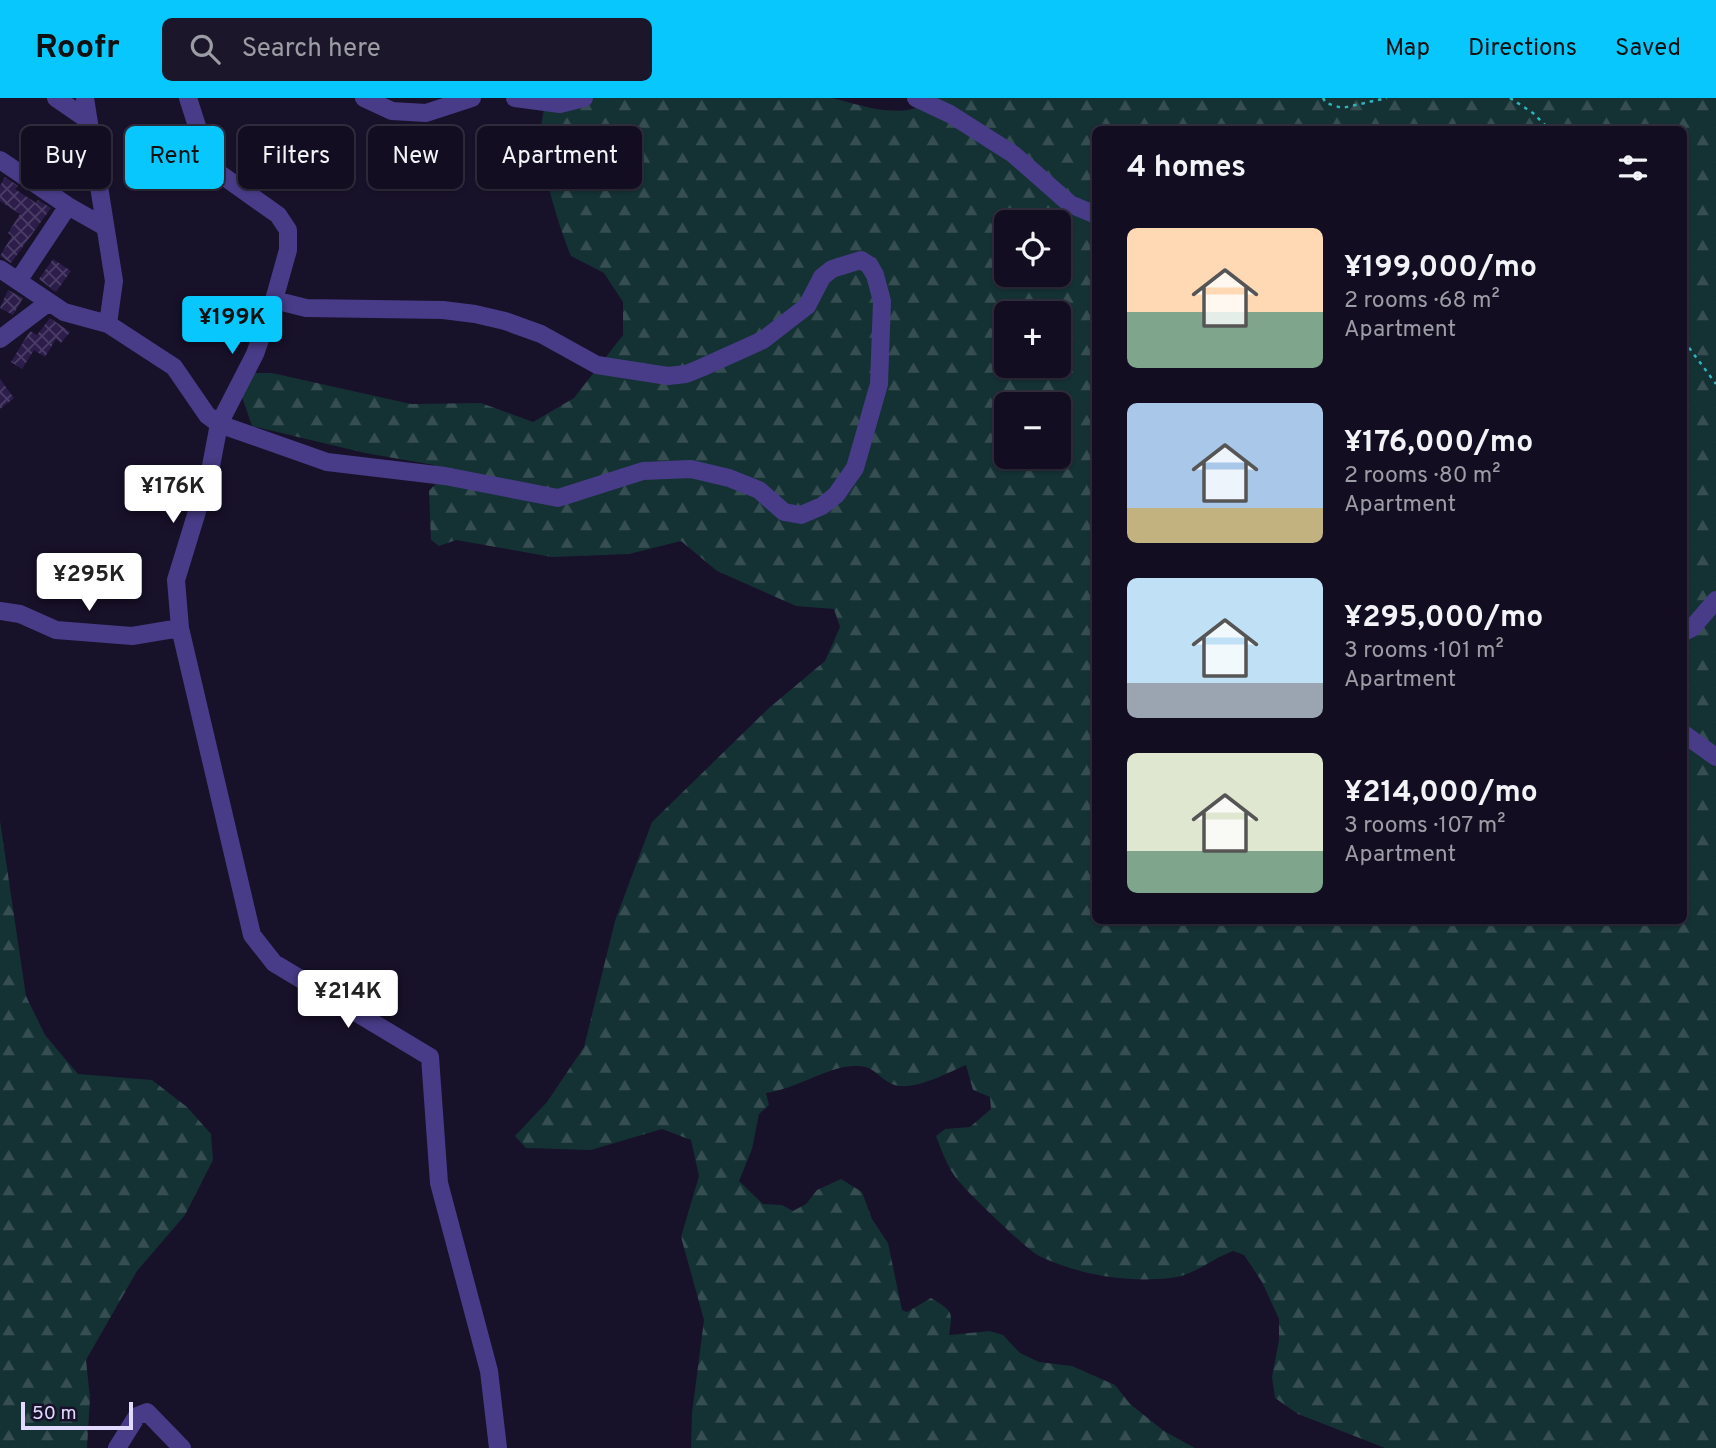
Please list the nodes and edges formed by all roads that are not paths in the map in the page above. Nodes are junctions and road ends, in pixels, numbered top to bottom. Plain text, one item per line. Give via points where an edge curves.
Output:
1 (56, 98) edge
2 (85, 98) edge
3 (188, 98) edge
4 (364, 98) edge
5 (472, 98) edge
6 (515, 98) edge
7 (584, 98) edge
8 (916, 98) edge
9 (88, 120) junction
10 (0, 160) edge
11 (68, 206) junction
12 (1092, 213) edge
13 (106, 227) junction
14 (0, 269) edge
15 (18, 281) junction
16 (274, 300) junction
17 (49, 302) junction
18 (108, 324) junction
19 (0, 339) edge
20 (219, 424) junction
21 (1716, 600) edge
22 (0, 611) edge
23 (180, 628) junction
24 (1687, 630) edge
25 (1687, 736) edge
26 (1716, 757) edge
27 (117, 1448) edge
28 (182, 1448) edge
29 (498, 1448) edge

1 - 9 street
2 - 9 street
3 - 16 street via 216,171 278,215 288,230 288,250
4 - 5 street via 391,111 426,113
6 - 7 street via 560,104
8 - 12 street via 1013,154 1070,204
9 - 13 street
10 - 11 street
11 - 13 street
11 - 15 street
13 - 18 street via 114,281
14 - 15 street
15 - 17 street
16 - 20 street via 255,354
16 - 20 street via 306,308 475,314 541,334 597,365 668,376 701,369 763,340 807,306 822,277 861,260 875,275 882,301 879,384 855,468 836,495 802,515 784,512 759,490 691,469 643,471 558,498 327,462
17 - 18 street via 64,312
17 - 19 street
18 - 20 street via 174,367 207,415
20 - 23 street via 176,580
21 - 24 street
22 - 23 street via 20,614 56,630 132,636
23 - 29 street via 252,935 274,963 430,1057 439,1184 489,1371
25 - 26 street
27 - 28 street via 136,1416 147,1412

